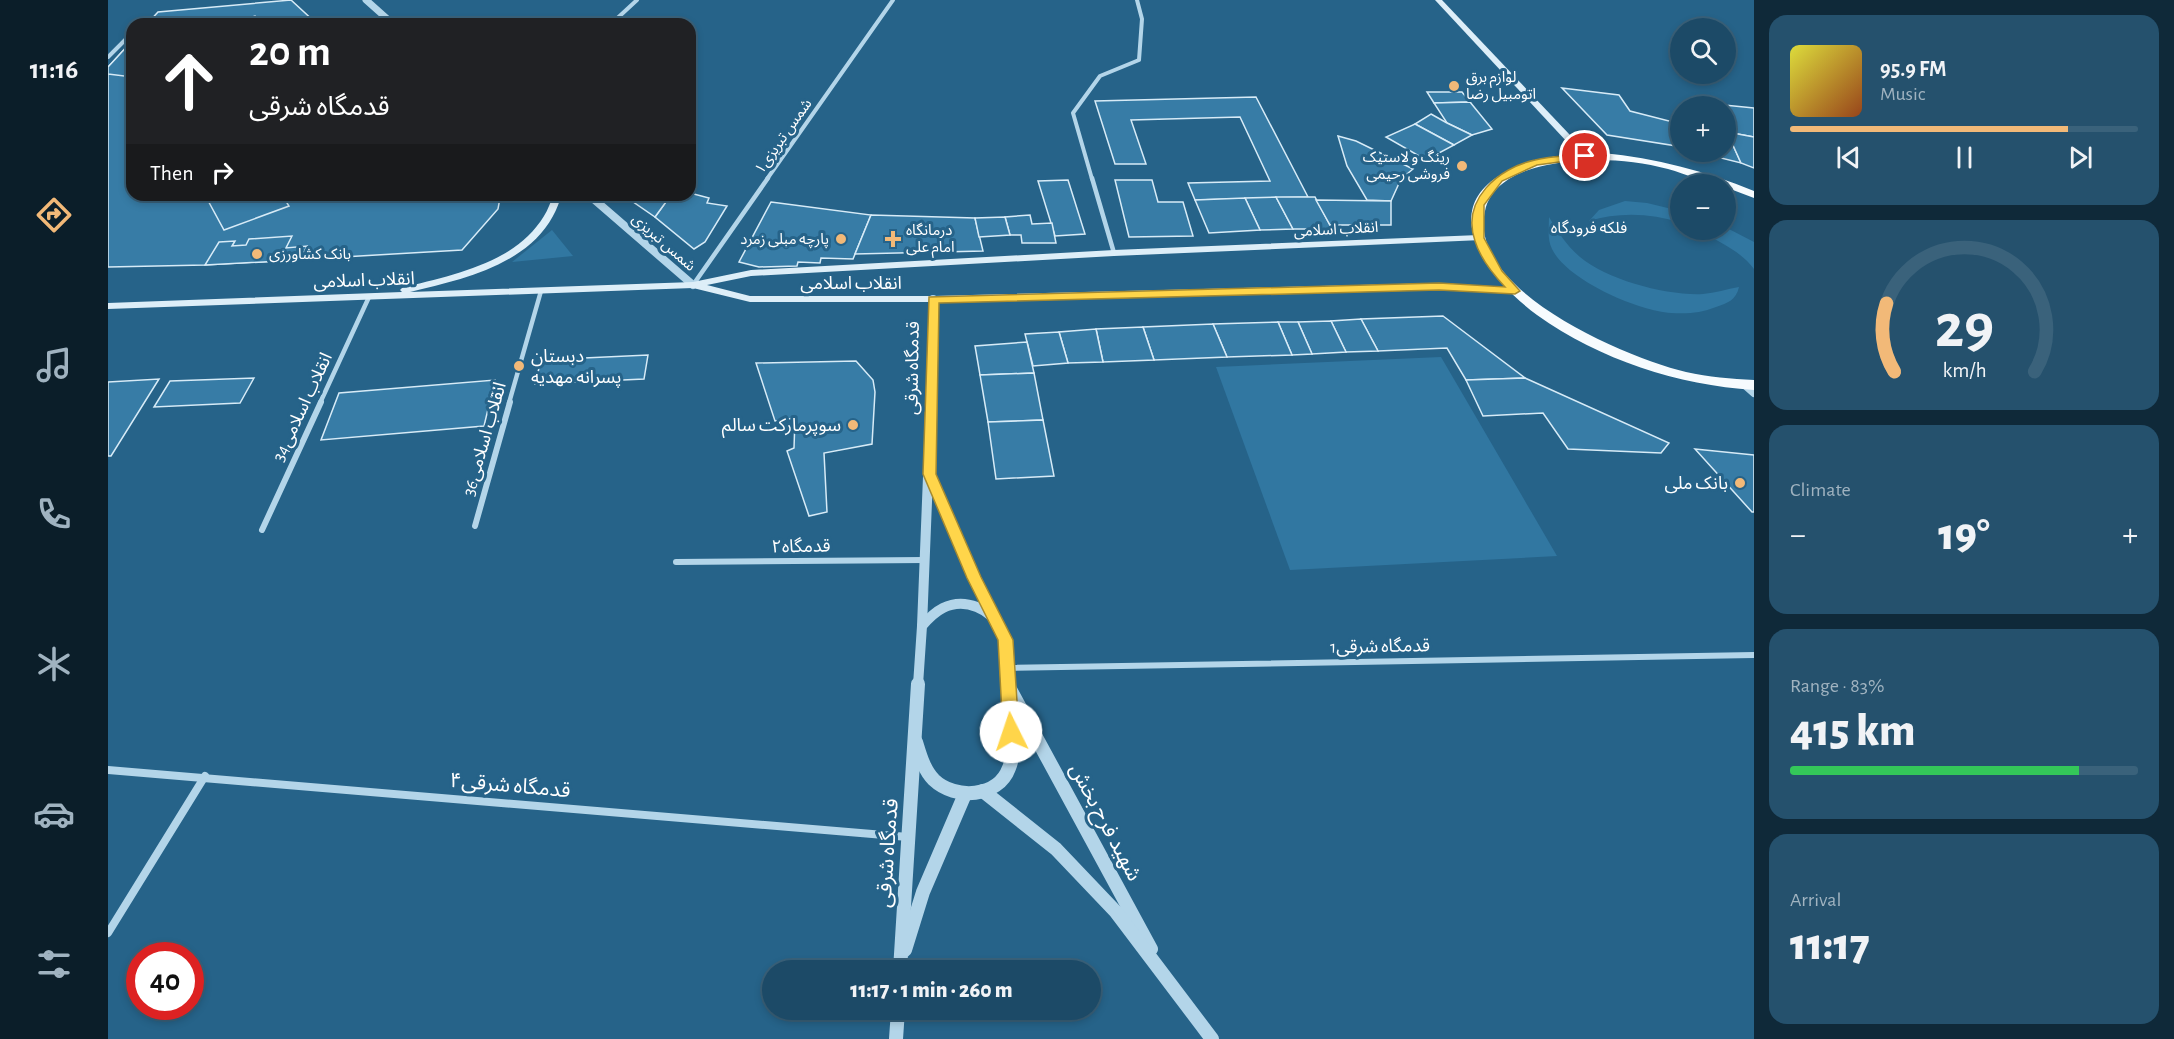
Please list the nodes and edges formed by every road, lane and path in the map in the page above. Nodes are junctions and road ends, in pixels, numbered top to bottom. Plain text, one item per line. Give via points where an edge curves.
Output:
1 (366, 0) edge
2 (637, 0) edge
3 (893, 0) edge
4 (1137, 0) edge
5 (1438, 0) edge
6 (386, 18) edge
7 (618, 18) edge
8 (126, 39) edge
9 (108, 57) edge
10 (1585, 156) junction
11 (1754, 195) edge
12 (556, 201) edge
13 (596, 201) edge
14 (1479, 238) junction
15 (1114, 254) junction
16 (693, 285) junction
17 (541, 291) junction
18 (1515, 291) junction
19 (374, 297) junction
20 (933, 299) junction
21 (108, 306) edge
22 (1751, 388) edge
23 (929, 474) junction
24 (475, 526) dead end
25 (262, 530) dead end
26 (926, 560) junction
27 (676, 562) dead end
28 (995, 618) junction
29 (922, 626) junction
30 (1754, 655) edge
31 (1007, 668) junction
32 (1008, 686) junction
33 (916, 742) junction
34 (108, 770) edge
35 (205, 776) junction
36 (983, 791) junction
37 (965, 794) junction
38 (908, 837) junction
39 (108, 933) edge
40 (901, 960) edge
41 (903, 960) edge
42 (1167, 978) junction
43 (897, 1020) edge
44 (896, 1039) edge
45 (1212, 1039) edge

1 - 6 street
2 - 7 street
3 - 16 street, شمس تبریزی۱
4 - 15 street via 1142,19 1139,60 1100,76 1073,113
5 - 10 main road
8 - 9 street
10 - 11 main road via 1679,168
10 - 14 main road via 1535,163 1498,179 1479,205
12 - 19 main road via 553,212 524,246 466,275
13 - 16 street, شمس تبریزی
14 - 15 main road, انقلاب اسلامی
14 - 18 main road via 1498,273
15 - 16 main road, انقلاب اسلامی via 751,273
16 - 17 main road, انقلاب اسلامی
16 - 20 main road, انقلاب اسلامی via 750,299
17 - 19 main road, انقلاب اسلامی
17 - 24 street, 36انقلاب اسلامی
18 - 20 main road, انقلاب اسلامی via 1439,286
18 - 22 main road via 1559,324 1615,353 1679,374
19 - 21 main road, انقلاب اسلامی
19 - 25 street, 34انقلاب اسلامی
20 - 23 street, قدمگاه شرقی
23 - 26 street, قدمگاه شرقی
23 - 28 street, قدمگاه شرقی
26 - 27 street, قدمگاه۲
26 - 29 street, قدمگاه شرقی
28 - 29 street via 975,606 957,604 939,608
28 - 31 street, قدمگاه شرقی via 1005,640
29 - 33 street, قدمگاه شرقی
30 - 31 street, 1قدمگاه شرقی
31 - 32 street, قدمگاه شرقی
32 - 36 street, قدمگاه شرقی via 1013,755 1004,778
32 - 42 street, شهید فرح بخش
33 - 37 street via 924,768 944,789
33 - 38 street, قدمگاه شرقی
34 - 35 street, قدمگاه شرقی۴
35 - 38 street, قدمگاه شرقی۴
35 - 39 street
36 - 37 street
36 - 42 street, شهید فرح بخش via 1056,849 1116,912
37 - 41 street, قدمگاه شرقی via 923,892
38 - 40 street, قدمگاه شرقی
42 - 45 street, شهید فرح بخش
43 - 44 street

